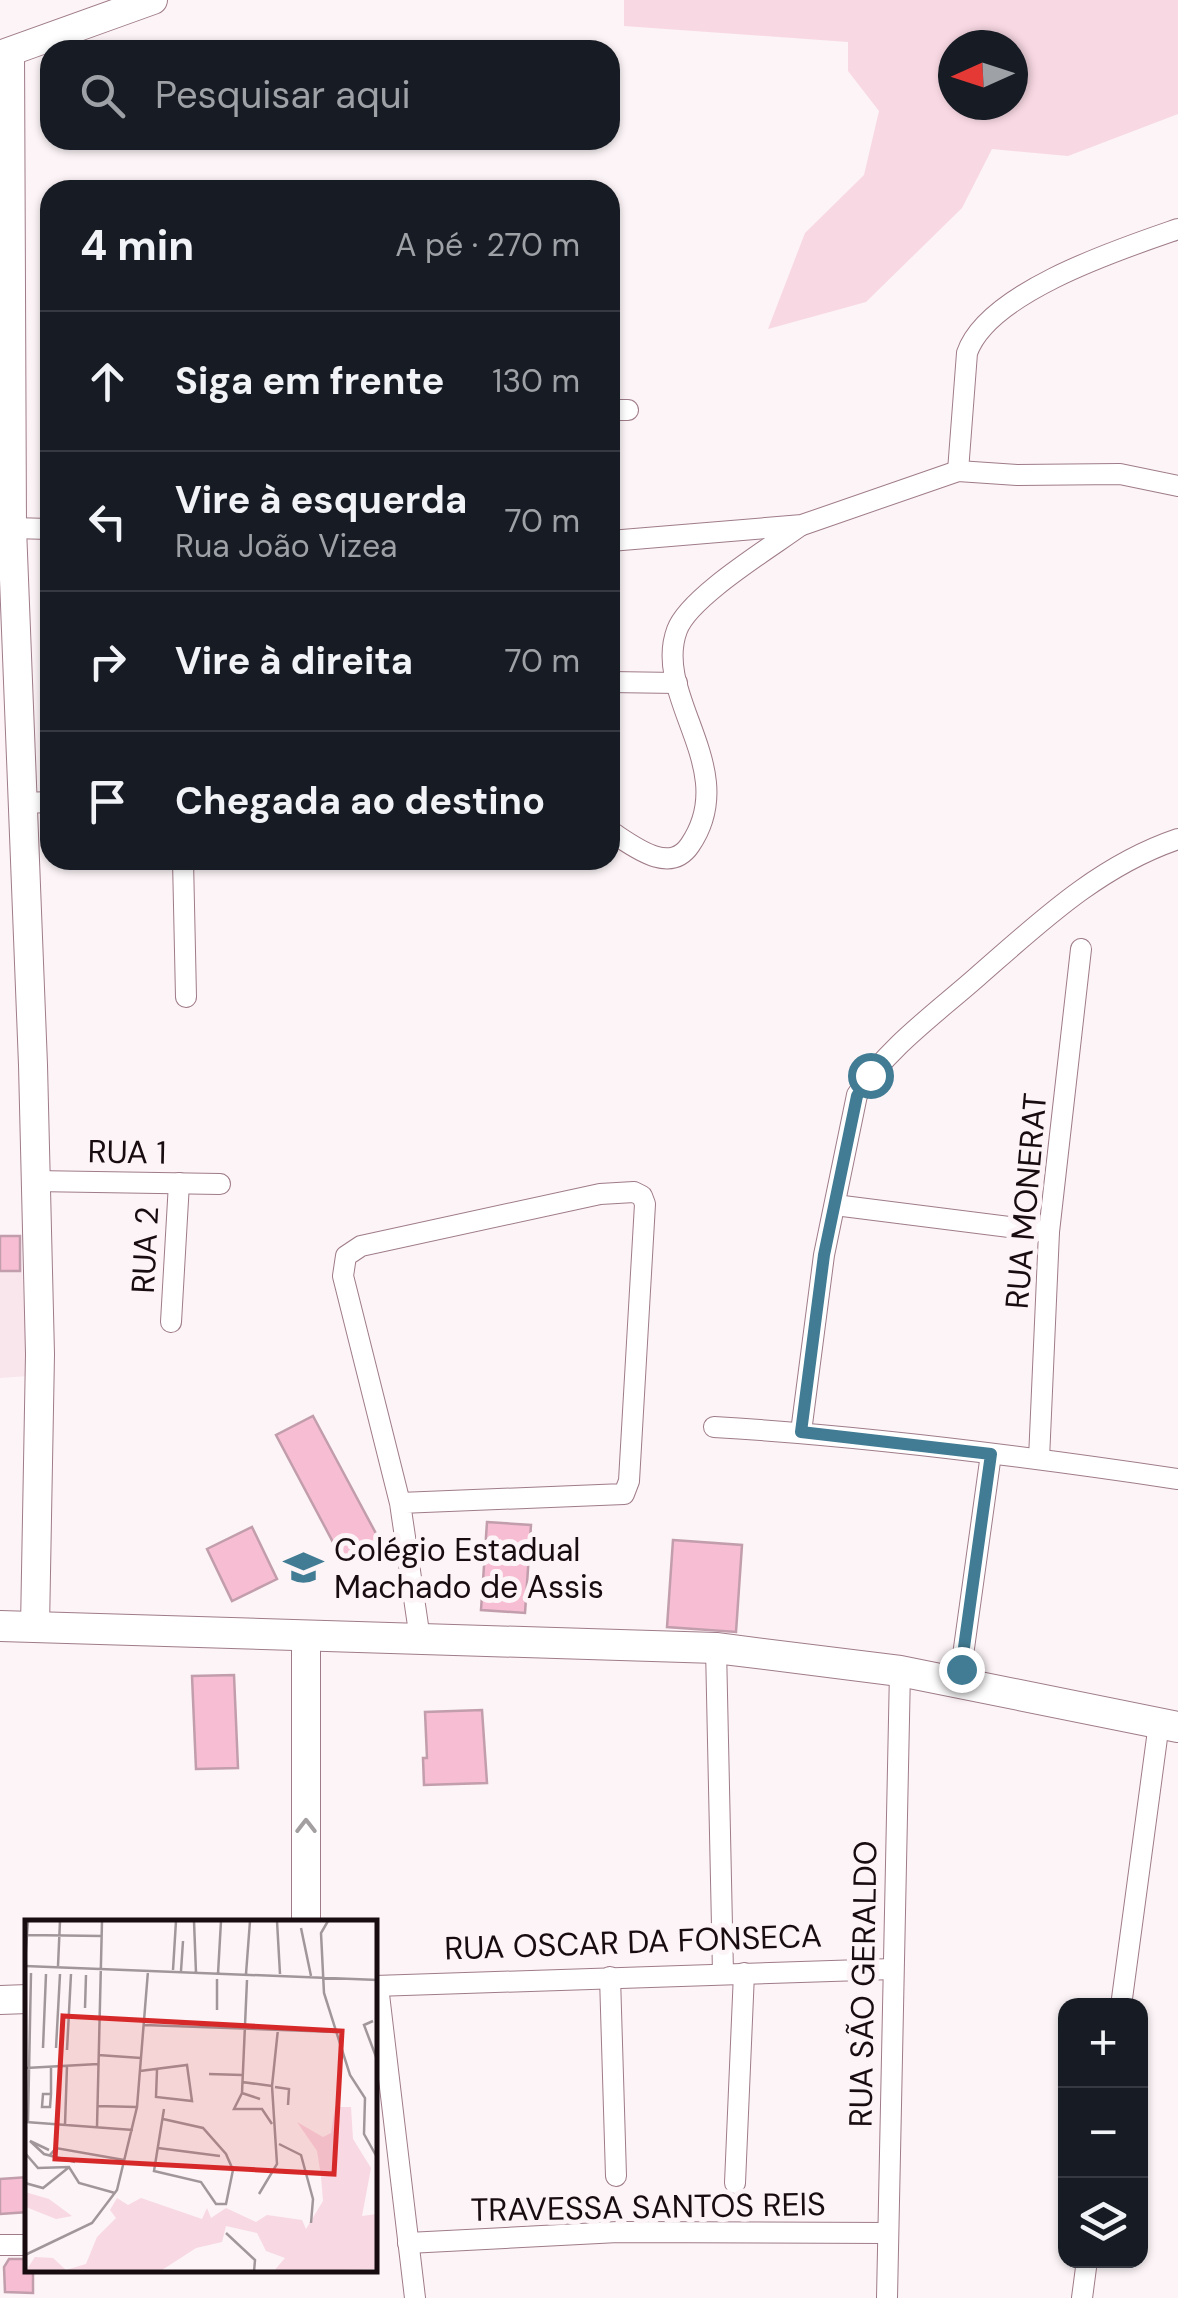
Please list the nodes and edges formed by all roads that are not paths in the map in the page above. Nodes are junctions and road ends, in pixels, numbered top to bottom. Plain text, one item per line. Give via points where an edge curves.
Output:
1 (153, 0) edge
2 (43, 40) edge
3 (40, 41) edge
4 (5, 54) edge
5 (1178, 229) edge
6 (958, 470) junction
7 (1178, 486) edge
8 (802, 525) junction
9 (12, 528) junction
10 (40, 528) edge
11 (620, 540) edge
12 (620, 682) edge
13 (677, 683) junction
14 (24, 803) edge
15 (620, 837) edge
16 (1178, 840) edge
17 (182, 870) edge
18 (1081, 949) dead end
19 (186, 997) dead end
20 (34, 1180) junction
21 (179, 1182) junction
22 (220, 1184) dead end
23 (835, 1205) junction
24 (1049, 1232) junction
25 (170, 1322) dead end
26 (714, 1427) dead end
27 (801, 1432) junction
28 (991, 1454) junction
29 (1038, 1458) junction
30 (1178, 1479) edge
31 (400, 1503) junction
32 (0, 1626) edge
33 (35, 1627) junction
34 (306, 1637) junction
35 (420, 1639) junction
36 (716, 1648) junction
37 (900, 1671) junction
38 (959, 1684) junction
39 (1168, 1725) edge
40 (306, 1920) edge
41 (893, 1969) junction
42 (734, 1973) junction
43 (610, 1978) junction
44 (378, 1986) edge
45 (1122, 1998) edge
46 (25, 1999) edge
47 (0, 2000) edge
48 (378, 2002) edge
49 (616, 2176) dead end
50 (735, 2184) dead end
51 (888, 2234) junction
52 (408, 2244) junction
53 (1085, 2268) edge
54 (415, 2298) edge
55 (887, 2298) edge
56 (1082, 2298) edge

1 - 2 street
3 - 4 street
4 - 9 street
5 - 6 street via 1040,285 972,337
6 - 7 street via 1120,474
6 - 8 street
8 - 11 street
8 - 13 street via 678,624
9 - 10 street
9 - 14 street
12 - 13 street
13 - 15 street via 700,750 704,814 686,852 664,859
14 - 20 street
16 - 23 street via 1063,901 870,1075 857,1096
17 - 19 street
18 - 24 street, RUA MONERAT
20 - 21 street, RUA 1
20 - 33 street via 40,1354
21 - 22 street, RUA 1
21 - 25 street, RUA 2
23 - 24 street
23 - 27 street
24 - 29 street, RUA MONERAT
26 - 27 street
27 - 28 street
28 - 29 street
28 - 38 street
29 - 30 street
31 - 31 street via 343,1276 346,1256 361,1246 600,1194 642,1196 624,1494
31 - 35 street
32 - 33 main road
33 - 34 main road
34 - 35 main road
40 -> 34 street
35 - 36 main road
36 - 37 main road
36 - 42 street
37 - 38 main road
37 - 41 street, RUA SÃO GERALDO
38 - 39 main road
39 - 45 street
41 - 42 street, RUA OSCAR DA FONSECA
41 - 51 street, RUA SÃO GERALDO
42 - 43 street, RUA OSCAR DA FONSECA
42 - 50 street
43 - 44 street, RUA OSCAR DA FONSECA
43 - 49 street
46 - 47 street
48 - 52 street
51 - 52 street, TRAVESSA SANTOS REIS via 618,2232
51 - 55 street, RUA SÃO GERALDO
52 - 54 street
53 - 56 street

